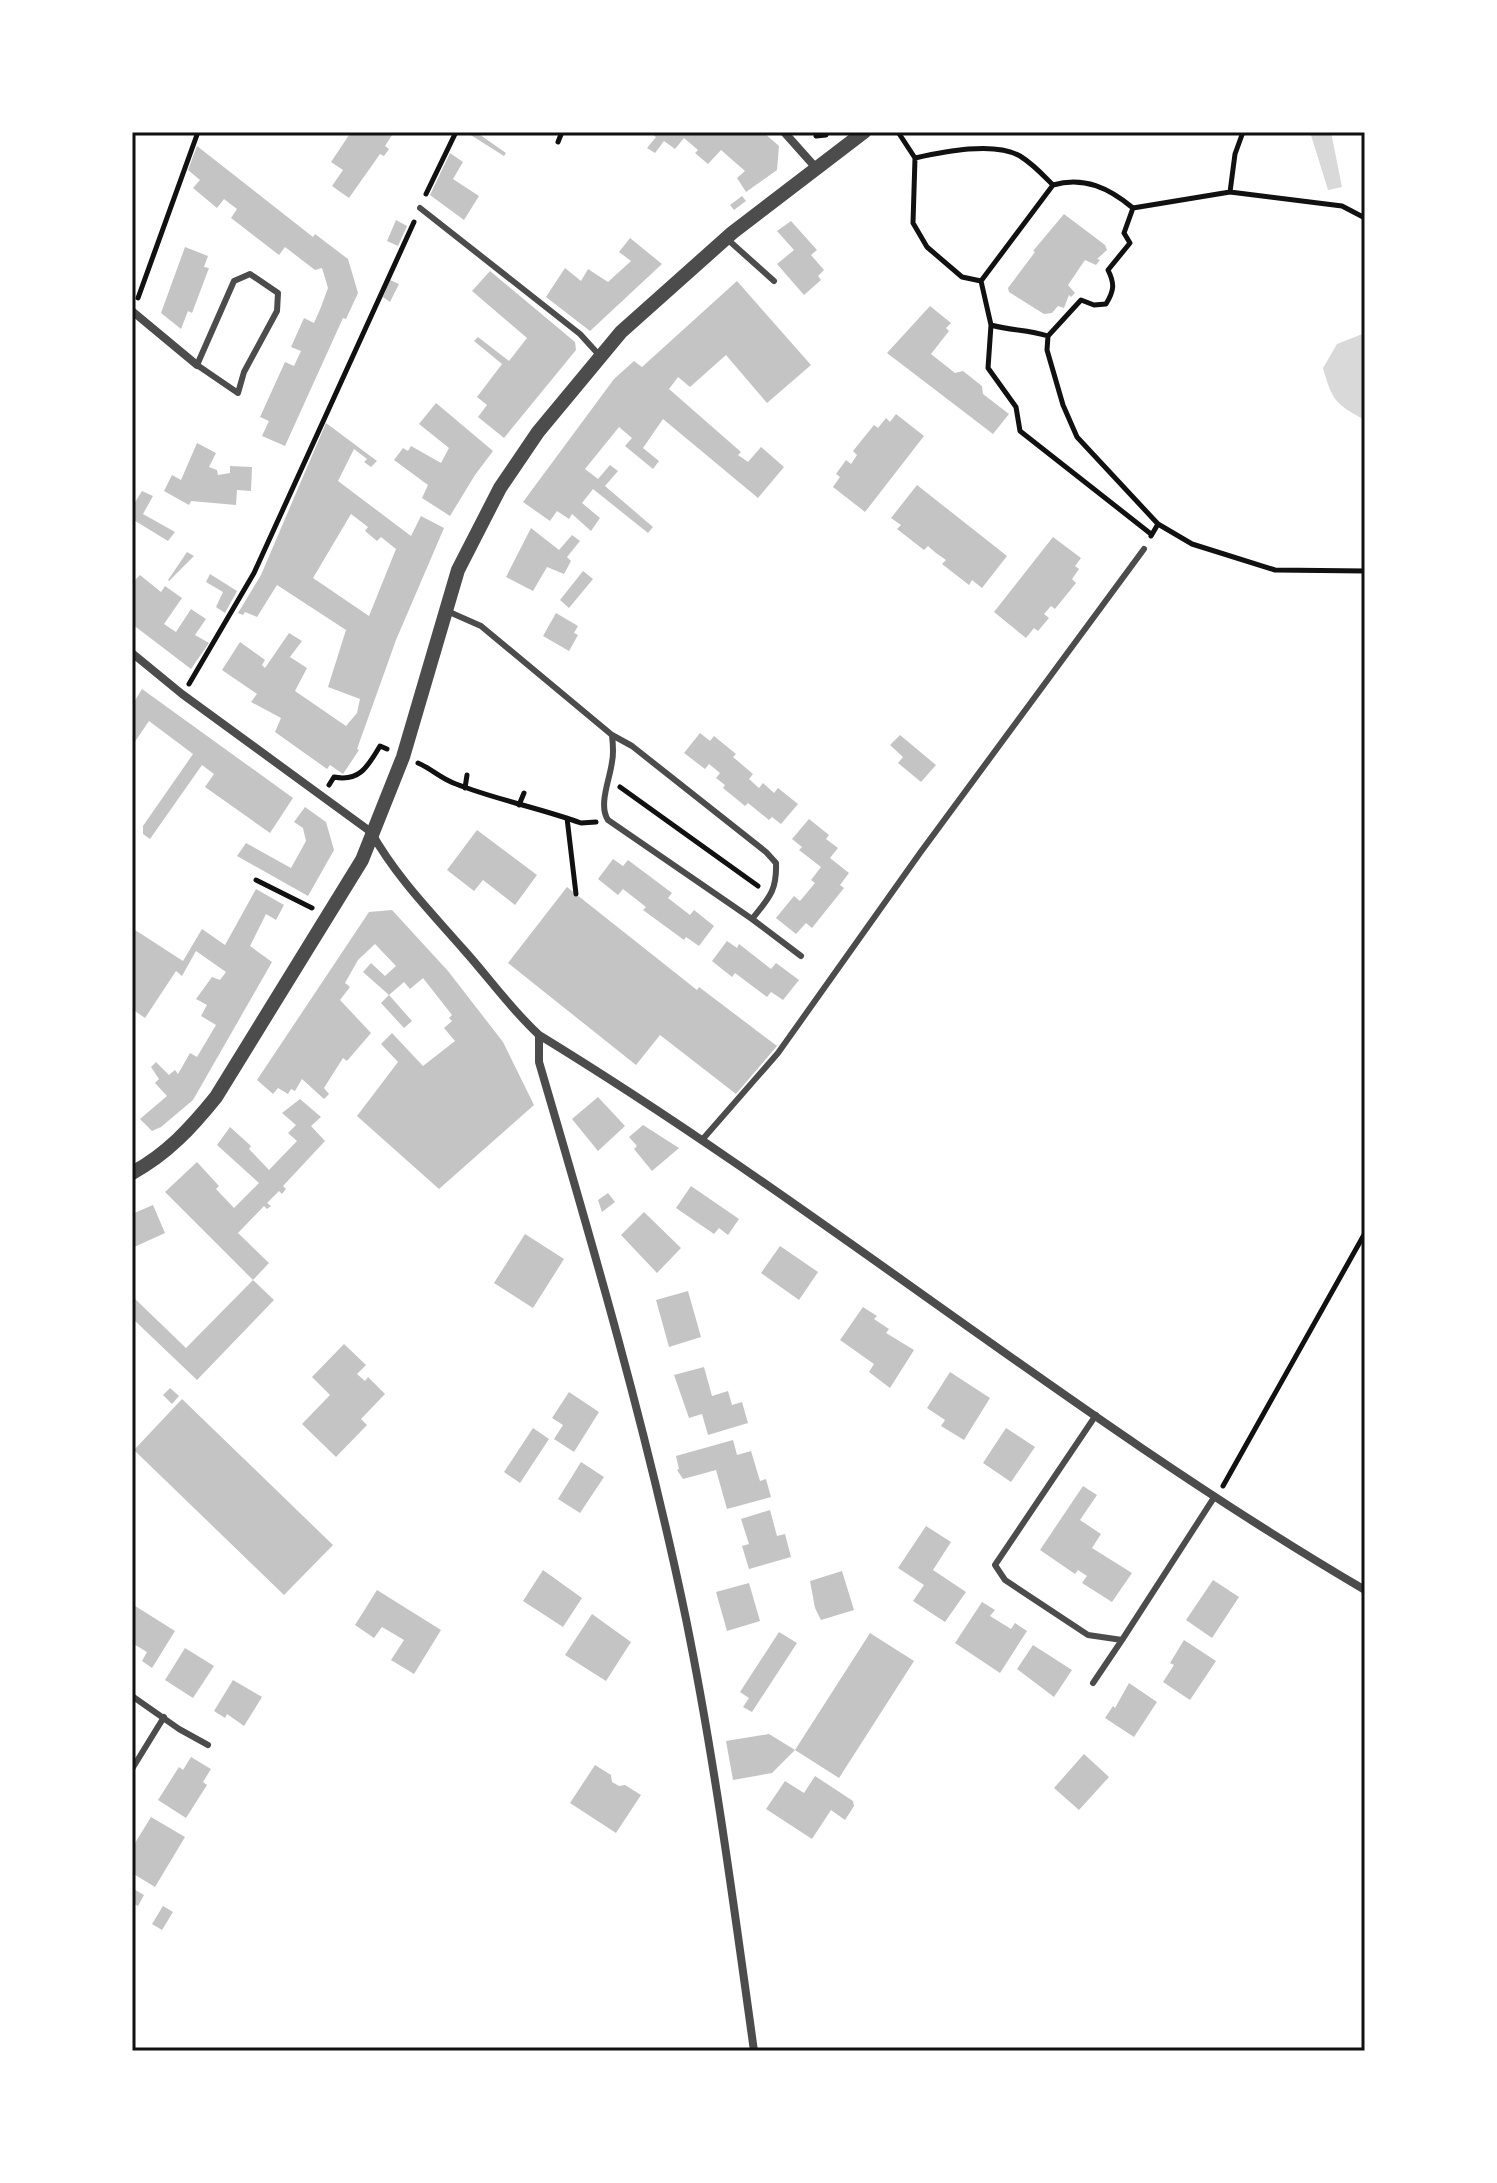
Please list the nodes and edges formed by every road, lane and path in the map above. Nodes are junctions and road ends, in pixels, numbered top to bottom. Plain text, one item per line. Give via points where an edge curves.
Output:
1 (198, 132) edge
2 (456, 132) edge
3 (562, 132) edge
4 (784, 132) edge
5 (864, 132) edge
6 (898, 132) edge
7 (1243, 132) edge
8 (807, 133) edge
9 (816, 134) edge
10 (558, 142) dead end
11 (915, 158) junction
12 (817, 169) junction
13 (1053, 185) junction
14 (1230, 192) junction
15 (420, 208) junction
16 (1133, 208) junction
17 (1365, 218) edge
18 (726, 238) junction
19 (774, 281) dead end
20 (981, 281) junction
21 (132, 312) edge
22 (991, 325) junction
23 (1048, 336) junction
24 (600, 356) junction
25 (197, 365) junction
26 (1158, 524) junction
27 (1144, 549) dead end
28 (1365, 571) edge
29 (447, 611) junction
30 (132, 653) edge
31 (182, 694) junction
32 (612, 735) junction
33 (403, 757) junction
34 (467, 775) dead end
35 (609, 779) junction
36 (465, 788) junction
37 (524, 793) dead end
38 (322, 795) junction
39 (519, 805) junction
40 (567, 818) junction
41 (608, 820) junction
42 (371, 832) junction
43 (256, 880) dead end
44 (576, 894) dead end
45 (771, 895) junction
46 (328, 917) junction
47 (752, 919) junction
48 (801, 956) dead end
49 (539, 1035) junction
50 (702, 1140) junction
51 (132, 1173) edge
52 (1365, 1233) edge
53 (1096, 1415) junction
54 (1215, 1496) junction
55 (1365, 1590) edge
56 (1122, 1640) junction
57 (1093, 1683) dead end
58 (132, 1696) edge
59 (164, 1717) junction
60 (208, 1745) dead end
61 (132, 1769) edge
62 (754, 2051) edge

1 - 21 path
2 - 15 path
3 - 10 path
4 - 12 street
5 - 12 street
6 - 11 path
7 - 14 path
8 - 9 path
11 - 13 path via 962,150 1018,154
11 - 20 path via 913,223 927,247 962,277
12 - 18 street
13 - 16 path via 1086,181
13 - 20 path
14 - 16 path
14 - 17 path via 1342,206
15 - 24 lane via 580,334
15 - 31 path via 254,573
16 - 23 path via 1124,233 1130,243 1108,270 1113,292 1106,304 1081,300
18 - 19 lane
18 - 24 street
20 - 22 path
21 - 25 street
22 - 23 path
22 - 26 path via 988,368 1016,407 1020,431 1152,535
23 - 26 path via 1053,372 1077,437
24 - 29 street via 500,488 458,570
25 - 25 lane via 238,393 277,311 278,293 250,274 234,281
26 - 28 path via 1192,544 1275,570
27 - 50 lane via 778,1053
29 - 32 lane via 481,626
29 - 33 street
30 - 31 street
31 - 38 street
32 - 35 lane
32 - 45 lane via 766,852 776,863
33 - 36 path
33 - 38 path via 380,746 358,775 348,780 334,777
33 - 42 street
34 - 36 path
35 - 41 lane via 604,803
35 - 45 path
36 - 39 path
37 - 39 path
38 - 42 street
39 - 40 path
40 - 41 path via 581,823
40 - 44 path
41 - 47 lane
42 - 46 street via 362,860
42 - 49 street via 409,890
43 - 46 path
45 - 47 lane
46 - 51 street via 216,1097 164,1154
47 - 48 lane
49 - 50 street
49 - 62 street via 539,1062 628,1375 686,1620
50 - 53 street
52 - 54 path
53 - 54 street
53 - 56 lane via 995,1565 1005,1580 1088,1635
54 - 55 street
54 - 56 lane
56 - 57 lane
58 - 59 lane
59 - 60 lane
59 - 61 lane

